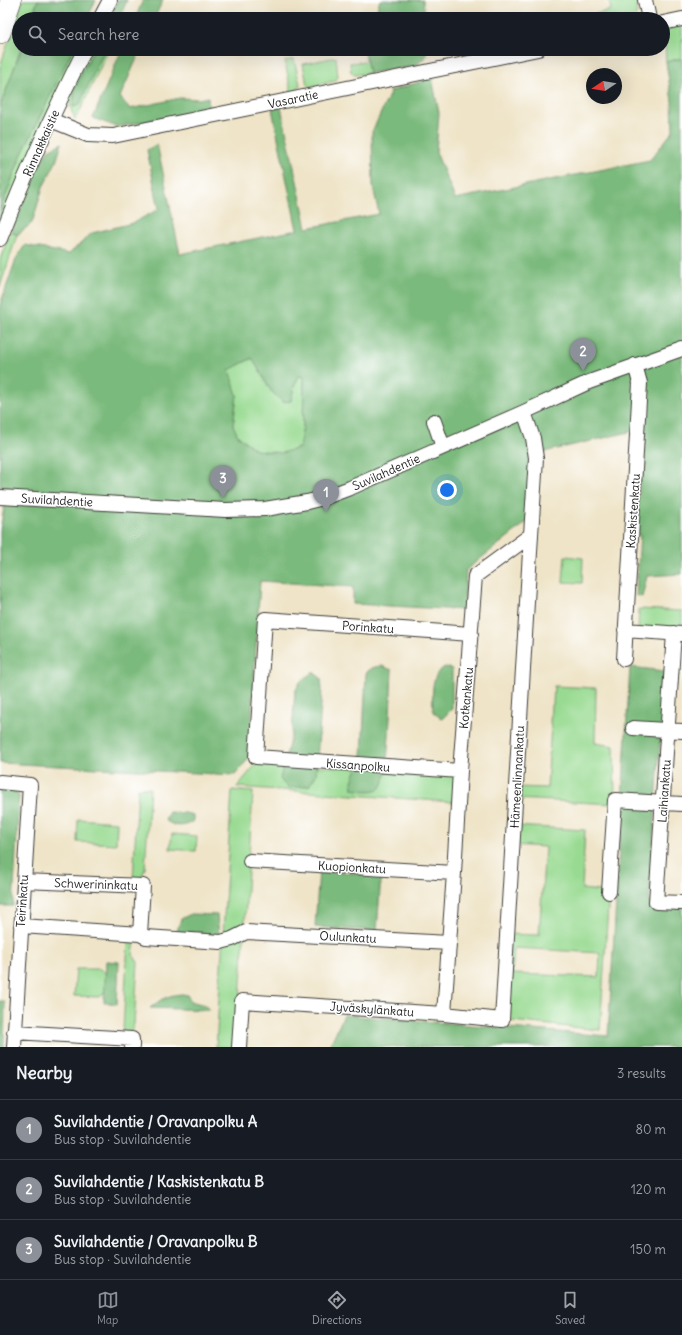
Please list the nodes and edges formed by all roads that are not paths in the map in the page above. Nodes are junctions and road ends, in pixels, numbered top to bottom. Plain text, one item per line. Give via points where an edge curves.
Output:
1 (11, 0) edge
2 (110, 0) edge
3 (644, 0) edge
4 (104, 12) edge
5 (647, 12) edge
6 (682, 19) edge
7 (670, 22) edge
8 (0, 33) edge
9 (82, 56) edge
10 (504, 56) edge
11 (51, 120) junction
12 (0, 239) edge
13 (682, 349) edge
14 (635, 365) junction
15 (524, 412) junction
16 (434, 421) dead end
17 (443, 447) junction
18 (0, 497) edge
19 (531, 535) junction
20 (626, 630) junction
21 (678, 633) edge
22 (471, 634) junction
23 (624, 659) dead end
24 (633, 728) dead end
25 (668, 730) junction
26 (682, 731) edge
27 (256, 757) joint
28 (460, 771) junction
29 (0, 782) edge
30 (663, 803) junction
31 (682, 804) edge
32 (250, 861) dead end
33 (454, 873) junction
34 (24, 881) junction
35 (609, 892) dead end
36 (682, 903) edge
37 (21, 926) junction
38 (140, 934) junction
39 (449, 943) junction
40 (444, 1014) junction
41 (502, 1020) joint
42 (14, 1032) junction
43 (14, 1047) edge
44 (132, 1047) edge
45 (239, 1047) edge

1 - 8 highway
2 - 4 street
3 - 5 street
6 - 7 street
9 - 11 street, Rinnakkaistie
10 - 11 street, Vasaratie via 113,136 88,135
11 - 12 street, Rinnakkaistie
13 - 14 street, Suvilahdentie
14 - 15 street, Suvilahdentie via 589,382
14 - 20 street, Kaskistenkatu via 640,383
15 - 17 street, Suvilahdentie
15 - 19 street via 533,438 536,458
16 - 17 street
17 - 18 street, Suvilahdentie via 323,498 272,508 225,510
19 - 22 street, Kotkankatu via 475,576
19 - 41 street, Hämeenlinnankatu
20 - 21 street
20 - 23 street, Kaskistenkatu
21 - 25 street, Laihiankatu
22 - 27 street, Porinkatu via 265,619
22 - 28 street, Kotkankatu
24 - 25 street
25 - 26 street
25 - 30 street, Laihiankatu
27 - 28 street, Kissanpolku
28 - 33 street, Kotkankatu
29 - 34 street, Teirinkatu via 30,785
30 - 31 street
30 - 35 street via 615,800
30 - 36 street, Laihiankatu via 656,902
32 - 33 street, Kuopionkatu
33 - 39 street, Kotkankatu
34 - 37 street, Teirinkatu
34 - 38 street, Schwerininkatu via 143,886
37 - 38 street
37 - 42 street, Teirinkatu
38 - 39 street, Oulunkatu via 146,937 221,942 246,932
39 - 40 street, Kotkankatu
40 - 41 street, Jyväskylänkatu
40 - 45 street, Jyväskylänkatu via 242,1001
42 - 43 street, Teirinkatu
42 - 44 street via 132,1039

